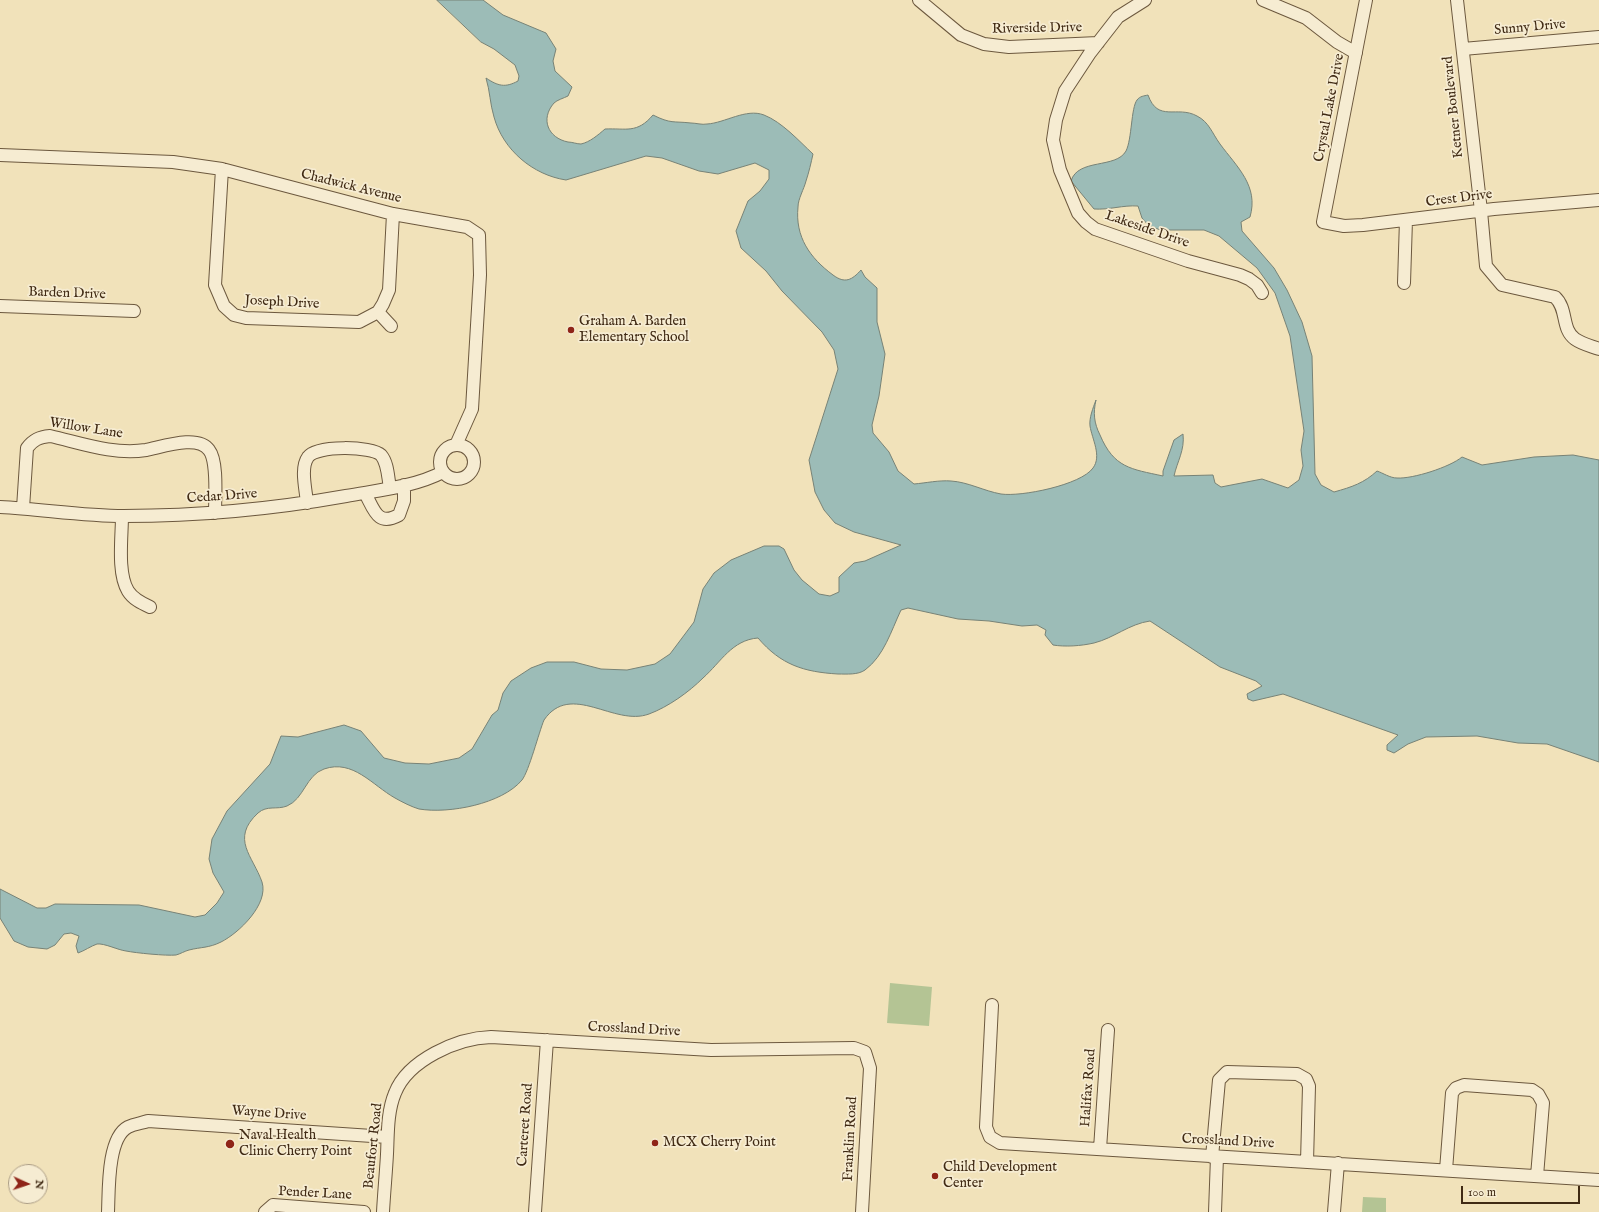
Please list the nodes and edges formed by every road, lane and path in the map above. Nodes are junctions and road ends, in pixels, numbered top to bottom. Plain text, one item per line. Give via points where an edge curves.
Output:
1 (919, 0) edge
2 (1145, 0) edge
3 (1263, 0) edge
4 (1366, 0) edge
5 (1457, 0) edge
6 (1599, 37) edge
7 (1098, 43) junction
8 (1463, 49) junction
9 (1356, 53) junction
10 (0, 155) edge
11 (222, 169) junction
12 (1599, 200) edge
13 (1481, 211) junction
14 (393, 214) junction
15 (1406, 220) junction
16 (1323, 222) joint
17 (1404, 283) dead end
18 (1262, 293) dead end
19 (0, 306) edge
20 (134, 311) dead end
21 (378, 312) junction
22 (391, 326) dead end
23 (1599, 349) edge
24 (456, 445) junction
25 (443, 472) junction
26 (404, 485) junction
27 (390, 488) junction
28 (364, 493) junction
29 (307, 503) junction
30 (0, 507) edge
31 (23, 508) junction
32 (215, 513) junction
33 (122, 516) junction
34 (150, 607) dead end
35 (992, 1005) dead end
36 (1108, 1030) dead end
37 (547, 1040) junction
38 (870, 1068) joint
39 (400, 1084) joint
40 (387, 1137) junction
41 (1100, 1149) junction
42 (1214, 1157) junction
43 (1307, 1162) junction
44 (1338, 1163) junction
45 (1446, 1170) junction
46 (1538, 1176) junction
47 (1599, 1180) edge
48 (108, 1212) edge
49 (265, 1212) edge
50 (364, 1212) edge
51 (383, 1212) edge
52 (535, 1212) edge
53 (862, 1212) edge
54 (1214, 1212) edge
55 (1334, 1212) edge

1 - 7 street, Riverside Drive via 961,34 984,44 1009,47
2 - 7 street, Lakeside Drive via 1118,17
3 - 9 street via 1306,18
4 - 9 street, Crystal Lake Drive
5 - 8 street, Ketner Boulevard
6 - 8 street, Sunny Drive
7 - 18 street, Lakeside Drive via 1065,91 1053,135 1060,170 1078,212 1095,229 1188,261 1240,275 1257,285
8 - 13 street, Ketner Boulevard
9 - 16 street, Crystal Lake Drive
10 - 11 street, Chadwick Avenue via 173,162
11 - 14 street, Chadwick Avenue
11 - 21 street, Joseph Drive via 215,285 224,306 234,315 246,318 359,322
12 - 13 street, Crest Drive
13 - 15 street, Crest Drive
13 - 23 street, Ketner Boulevard via 1486,266 1504,286 1555,297 1561,302 1566,324 1572,336
14 - 21 street via 389,290
14 - 24 street, Chadwick Avenue via 467,226 479,235 480,276 472,409
15 - 16 street, Crest Drive via 1344,226
15 - 17 street
19 - 20 street, Barden Drive
21 - 22 street
24 - 25 street via 448,448 441,456
24 - 25 street via 463,446 471,454 472,470 459,479
25 - 26 street, Cedar Drive via 427,480
26 - 27 street, Cedar Drive
26 - 28 street via 404,501 400,515 384,520 378,516
27 - 28 street, Cedar Drive
27 - 29 street via 387,467 382,456 371,449 323,449 307,457 304,466
28 - 29 street, Cedar Drive
29 - 32 street, Cedar Drive
30 - 31 street, Cedar Drive
31 - 32 street, Willow Lane via 26,448 40,437 50,436 119,451 200,442 209,450 214,460
31 - 33 street, Cedar Drive
32 - 33 street, Cedar Drive
33 - 34 street via 122,576 128,591 137,601
35 - 41 street, Crossland Drive via 986,1126 990,1137 1006,1144
36 - 41 street, Halifax Road
37 - 38 street, Crossland Drive via 710,1050 854,1048 864,1052
37 - 39 street, Crossland Drive via 497,1037 466,1040 434,1054
37 - 52 street, Carteret Road
38 - 53 street, Franklin Road
39 - 40 street, Beaufort Road via 392,1102
40 - 48 street, Wayne Drive via 148,1121 128,1127 121,1133 112,1154
40 - 51 street, Beaufort Road
41 - 42 street, Crossland Drive
42 - 43 street, Crossland Drive
42 - 43 street via 1219,1080 1223,1075 1227,1072 1297,1074 1306,1079 1309,1086
42 - 54 street
43 - 44 street, Crossland Drive
44 - 45 street, Crossland Drive
44 - 55 street
45 - 46 street, Crossland Drive
45 - 46 street via 1452,1093 1464,1085 1532,1090 1538,1094 1543,1103
46 - 47 street, Crossland Drive
49 - 50 street, Pender Lane via 273,1205

